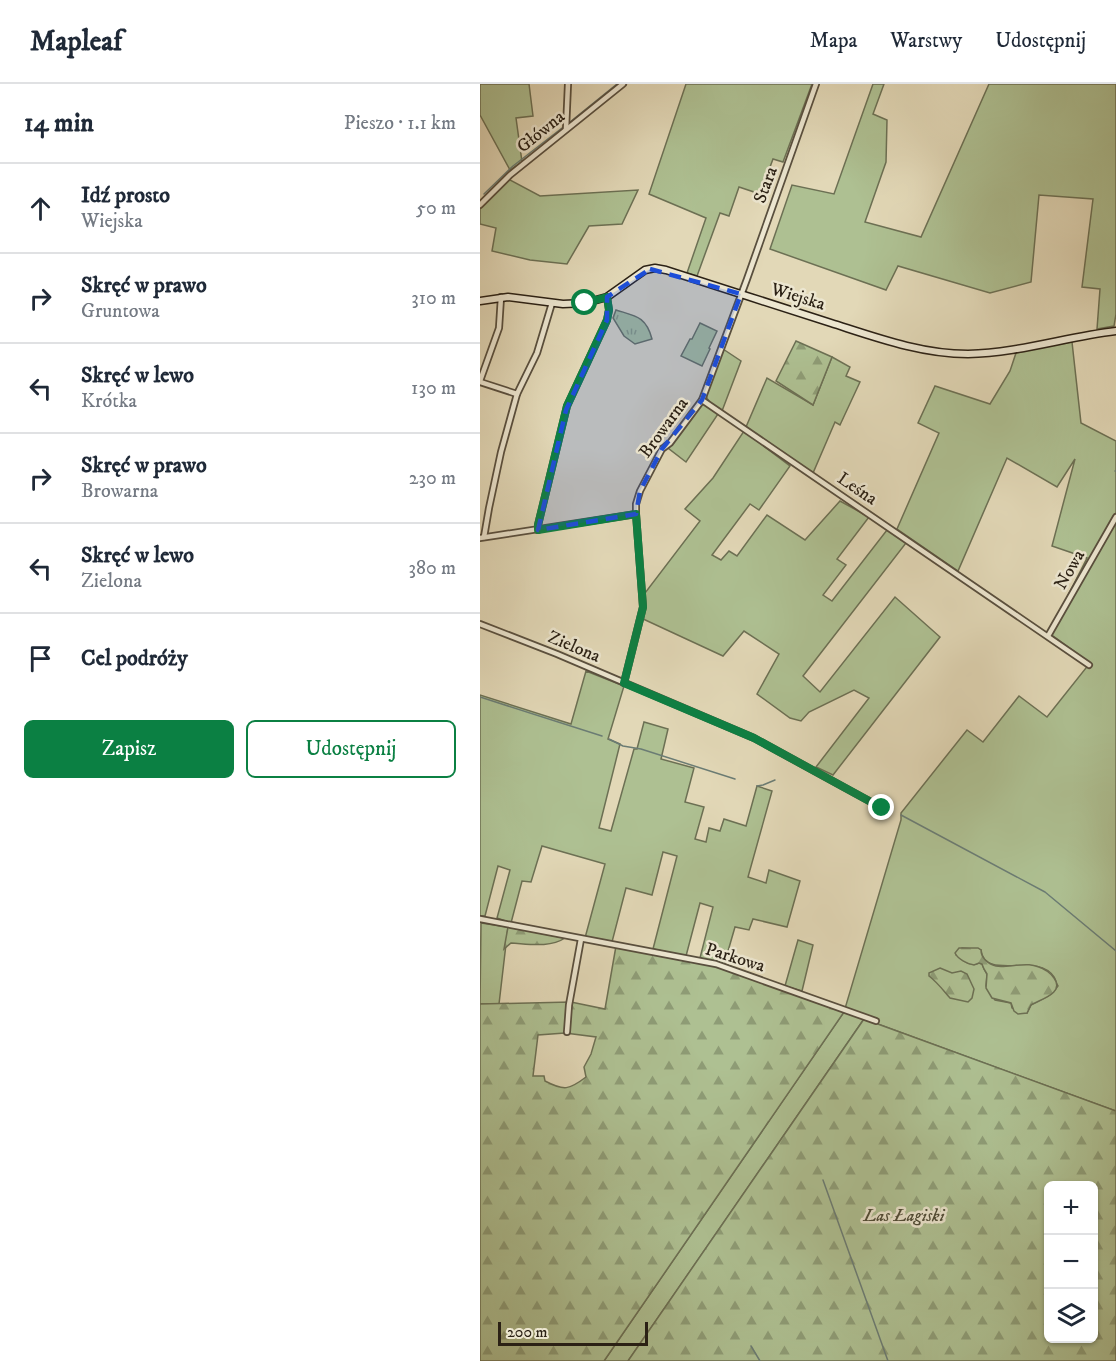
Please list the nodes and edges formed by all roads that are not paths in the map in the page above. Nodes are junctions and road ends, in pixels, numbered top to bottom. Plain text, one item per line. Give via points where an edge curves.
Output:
1 (568, 84) edge
2 (623, 84) edge
3 (816, 84) edge
4 (566, 130) junction
5 (480, 193) edge
6 (484, 200) junction
7 (480, 205) edge
8 (741, 294) junction
9 (501, 297) junction
10 (607, 297) junction
11 (480, 301) edge
12 (552, 303) junction
13 (1116, 332) edge
14 (480, 382) edge
15 (518, 394) junction
16 (702, 400) junction
17 (636, 514) junction
18 (1116, 517) edge
19 (538, 530) junction
20 (482, 538) edge
21 (480, 624) edge
22 (1048, 636) junction
23 (1089, 665) dead end
24 (624, 683) junction
25 (882, 808) dead end
26 (480, 919) edge
27 (581, 939) junction
28 (876, 1021) dead end
29 (567, 1032) dead end

1 - 4 street
2 - 4 street, Główna
3 - 8 street, Stara
4 - 6 street, Główna
5 - 6 street
6 - 7 street, Główna
8 - 10 street, Wiejska via 655,268 642,272
8 - 13 street, Wiejska via 872,336 940,352 994,353
8 - 16 street
9 - 11 street, Wiejska
9 - 12 street, Wiejska
9 - 14 street via 500,328
10 - 12 street, Wiejska via 585,303
10 - 19 street via 607,320 566,410
12 - 15 street via 537,353
14 - 15 street
15 - 20 street
16 - 17 street, Browarna via 662,448 640,491
16 - 22 street, Leśna
17 - 19 street
17 - 24 street, Browarna via 643,607
18 - 22 street, Nowa
19 - 20 street
21 - 24 street, Zielona
22 - 23 street, Leśna
24 - 25 street, Zielona via 754,738
26 - 27 street, Parkowa
27 - 28 street, Parkowa via 716,964
27 - 29 street

